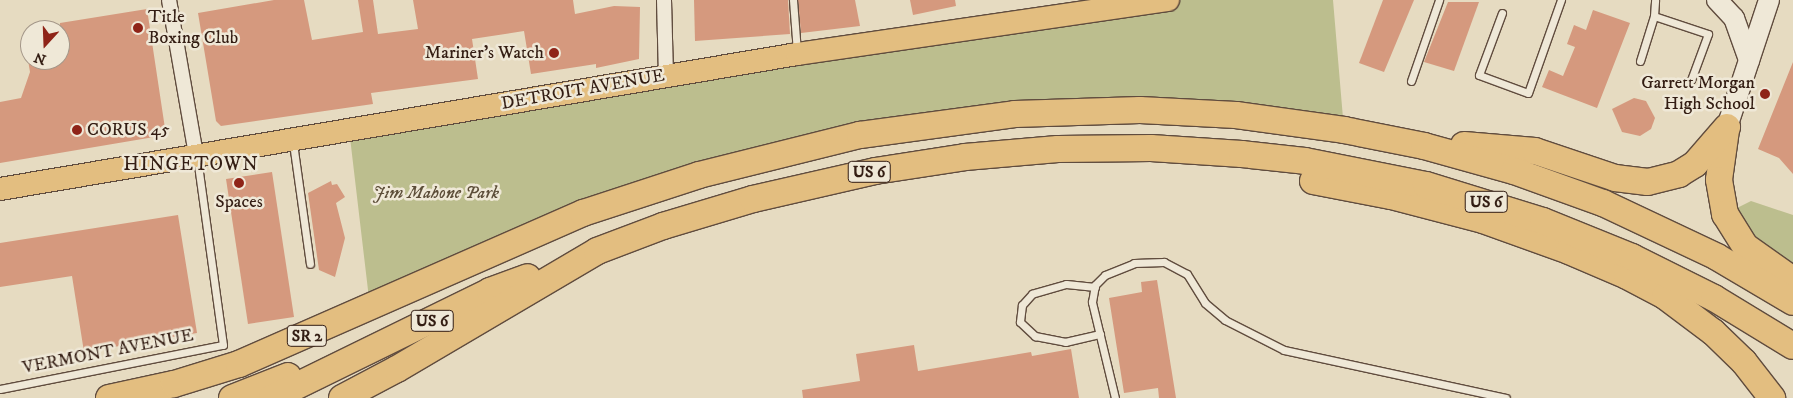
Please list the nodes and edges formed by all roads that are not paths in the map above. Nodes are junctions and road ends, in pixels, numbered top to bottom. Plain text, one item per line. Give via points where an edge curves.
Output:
1 (169, 0) edge
2 (664, 0) edge
3 (793, 0) edge
4 (1168, 0) edge
5 (1439, 0) edge
6 (1561, 0) edge
7 (1655, 0) edge
8 (1717, 0) edge
9 (1769, 0) edge
10 (1134, 3) edge
11 (1502, 13) dead end
12 (1654, 16) junction
13 (797, 54) junction
14 (1640, 60) dead end
15 (1749, 60) junction
16 (666, 76) junction
17 (1691, 80) dead end
18 (1411, 81) dead end
19 (1727, 127) junction
20 (292, 139) junction
21 (1394, 140) junction
22 (1151, 148) junction
23 (196, 155) junction
24 (0, 189) edge
25 (496, 251) junction
26 (597, 251) junction
27 (310, 264) dead end
28 (1793, 280) edge
29 (1095, 287) junction
30 (1793, 302) edge
31 (1100, 334) junction
32 (1793, 346) edge
33 (0, 389) edge
34 (109, 398) edge
35 (232, 398) edge
36 (272, 398) edge
37 (342, 398) edge
38 (1115, 398) edge
39 (1506, 398) edge
40 (1772, 398) edge

1 - 23 street
2 - 16 street
3 - 13 lane
4 - 10 main road, DETROIT AVENUE
5 - 18 lane
6 - 11 lane via 1528,93 1479,75
7 - 12 lane
8 - 15 main road via 1734,18
9 - 15 main road
10 - 13 main road, DETROIT AVENUE
12 - 14 lane
12 - 17 lane via 1708,34
13 - 16 main road, DETROIT AVENUE
15 - 19 main road
16 - 20 main road, DETROIT AVENUE
19 - 21 highway via 1695,164 1679,174 1648,182 1615,178 1535,151
19 - 28 highway via 1719,180 1725,214 1746,246
20 - 23 main road, DETROIT AVENUE
20 - 27 lane
21 - 25 highway, US 6 via 1273,119 1172,111 1079,110 953,120 860,135 739,164 608,204
21 - 30 highway, US 6 via 1514,172 1603,203 1717,257
22 - 26 highway, US 6 via 1005,152 875,170 724,208
22 - 32 highway, US 6 via 1305,161 1418,183 1485,202 1632,257 1714,298
22 - 40 highway via 1421,203 1483,220 1569,251 1647,286 1681,307 1731,348
23 - 24 main road, DETROIT AVENUE
23 - 33 lane, VERMONT AVENUE via 223,345
25 - 34 highway, SR 2 via 239,364 174,384
25 - 35 highway, US 6 via 408,317 327,358
26 - 36 highway, US 6 via 490,291
26 - 37 highway
29 - 31 lane via 1092,302
29 - 31 lane via 1066,284 1032,294 1022,305 1020,322 1035,336 1065,342
29 - 39 lane via 1105,274 1134,263 1164,262 1188,274 1205,303 1225,320 1284,350
31 - 38 lane

